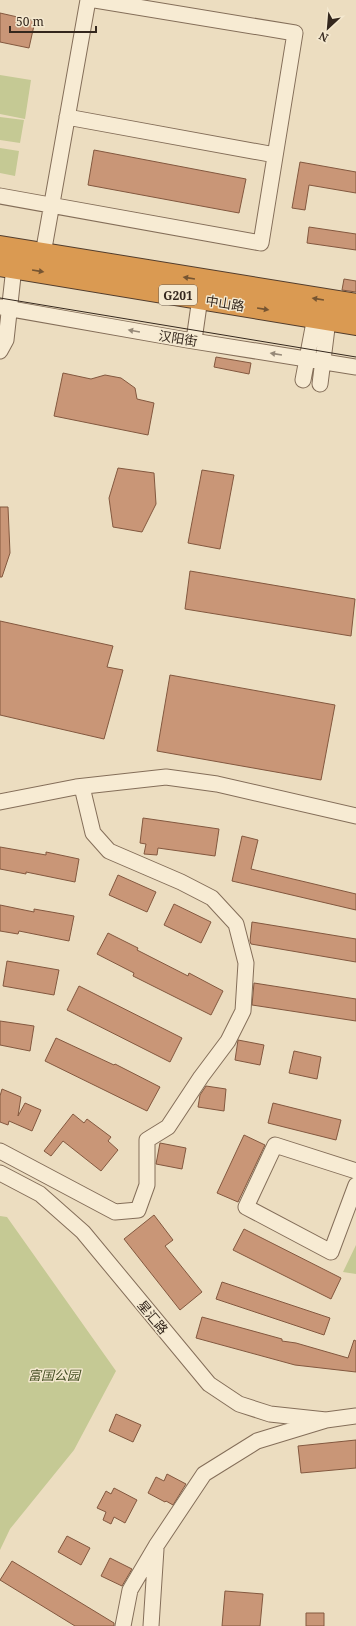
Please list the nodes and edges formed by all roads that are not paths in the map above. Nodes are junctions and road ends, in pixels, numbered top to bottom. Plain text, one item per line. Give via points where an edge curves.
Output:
1 (88, 0) edge
2 (95, 0) edge
3 (67, 117) junction
4 (275, 155) junction
5 (0, 196) edge
6 (51, 205) junction
7 (0, 247) edge
8 (43, 254) junction
9 (7, 266) edge
10 (200, 298) junction
11 (356, 305) edge
12 (4, 308) edge
13 (321, 318) junction
14 (356, 324) edge
15 (194, 340) junction
16 (0, 351) edge
17 (307, 359) junction
18 (323, 362) junction
19 (356, 367) edge
20 (303, 380) dead end
21 (320, 384) dead end
22 (82, 787) junction
23 (0, 802) edge
24 (356, 816) edge
25 (0, 1151) edge
26 (356, 1172) edge
27 (0, 1173) edge
28 (356, 1185) edge
29 (356, 1416) edge
30 (326, 1420) junction
31 (156, 1546) junction
32 (123, 1626) edge
33 (151, 1626) edge

1 - 3 street
2 - 4 street via 295,33
3 - 4 street
3 - 6 street
4 - 6 street via 261,243
5 - 6 street
6 - 8 street
7 - 8 highway, 中山路 / G201
11 -> 8 highway, 中山路 / G201
9 -> 10 highway, 中山路 / G201
9 - 12 street
10 -> 13 highway, 中山路 / G201
10 - 15 street
15 -> 12 street, 汉阳街
12 - 16 street via 6,340
13 - 14 highway, 中山路 / G201
13 - 17 street
13 - 18 street
17 -> 15 street, 汉阳街
17 - 18 street, 汉阳街
17 - 20 street
18 - 19 street, 汉阳街
18 - 21 street
22 - 23 street
22 - 24 street via 166,777 217,784
22 - 25 street via 93,833 109,851 212,898 236,924 246,963 243,1011 228,1041 168,1127 147,1140 147,1185 138,1210 115,1212
26 - 28 street via 275,1145 246,1207 331,1252
27 - 30 street, 星汇路 via 40,1194 83,1232 209,1384 239,1404 270,1414
29 - 30 street
30 - 31 street via 257,1441 204,1474
31 - 32 street via 130,1590
31 - 33 street

